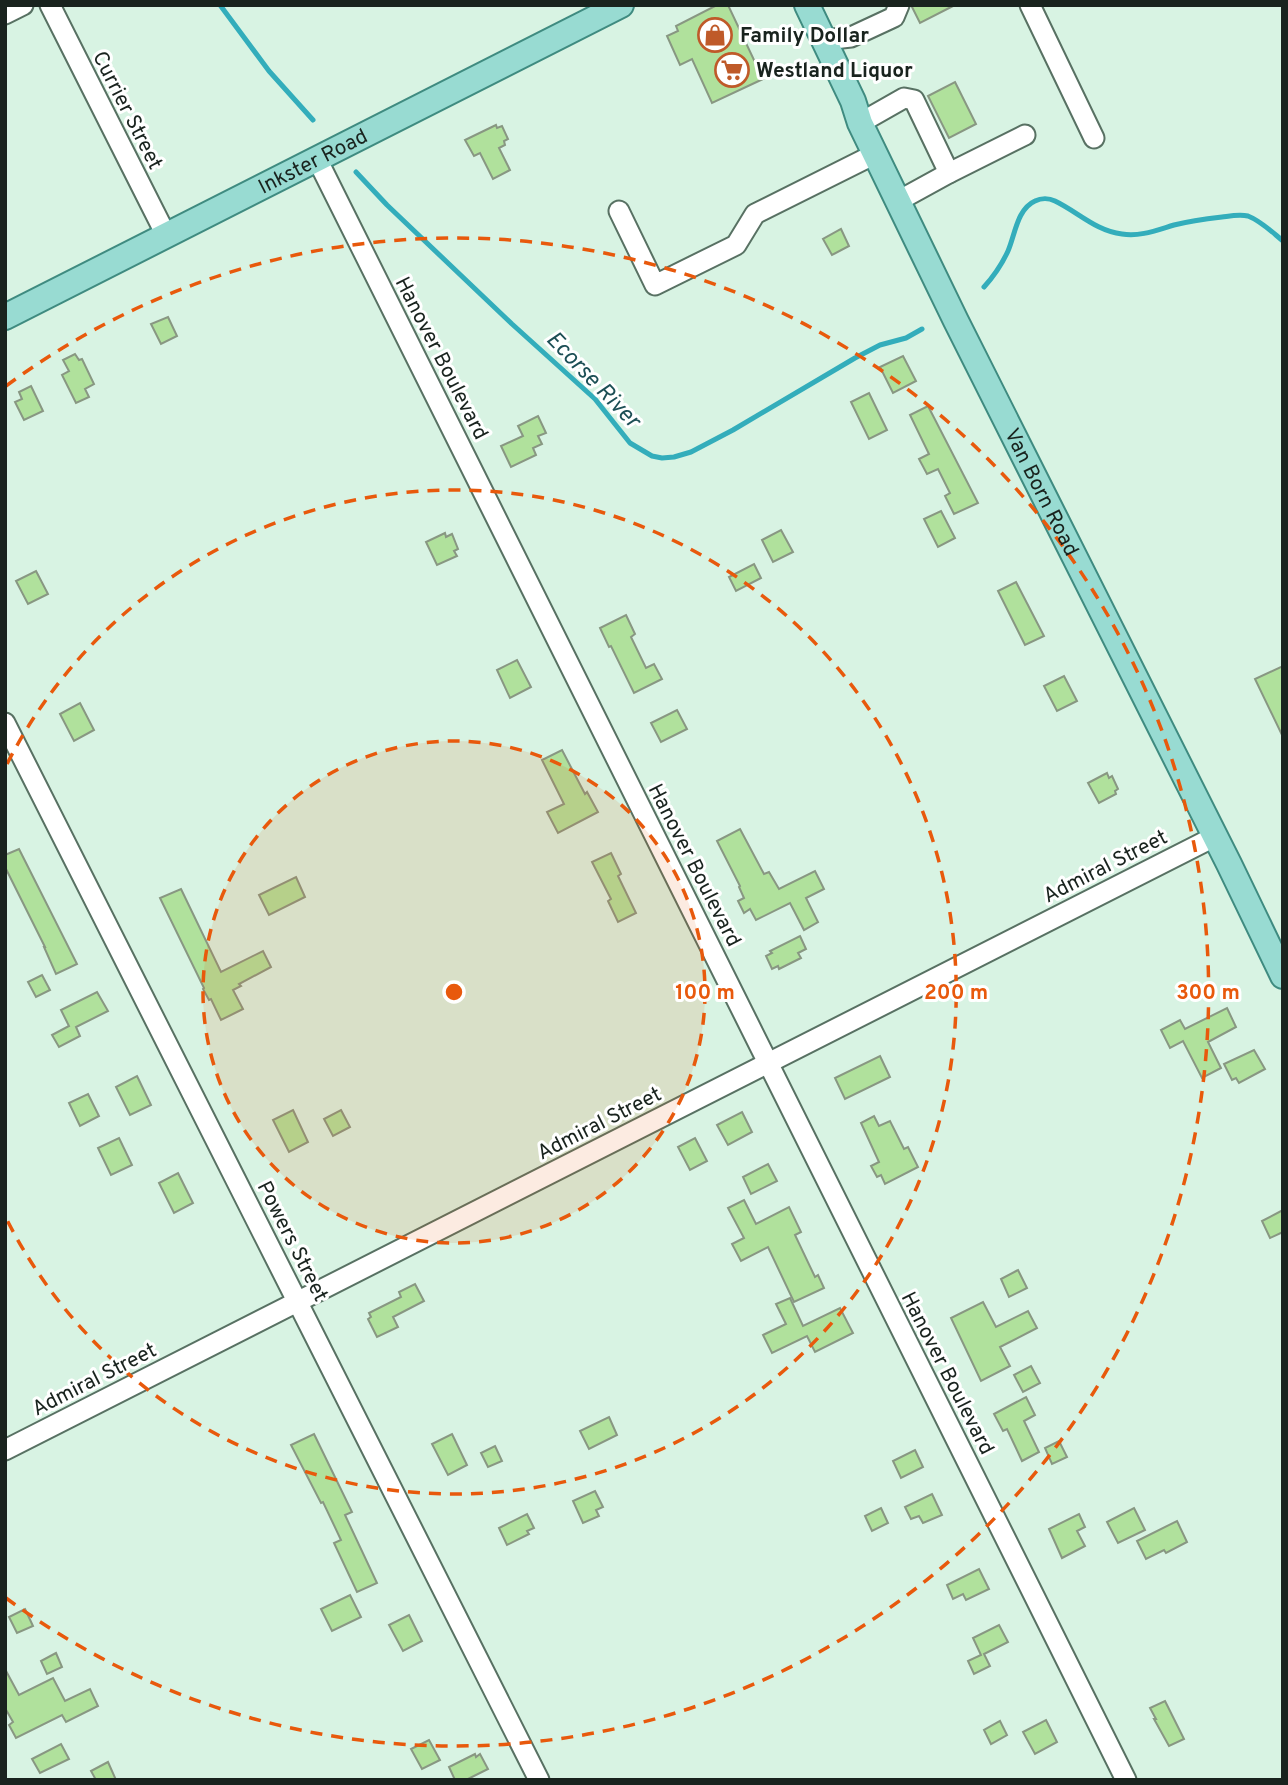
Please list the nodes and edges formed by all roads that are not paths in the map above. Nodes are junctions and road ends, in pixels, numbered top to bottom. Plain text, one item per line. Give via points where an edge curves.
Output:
1 (23, 5) edge
2 (50, 5) edge
3 (621, 5) edge
4 (807, 5) edge
5 (899, 5) edge
6 (1030, 5) edge
7 (5, 15) edge
8 (824, 40) junction
9 (860, 123) junction
10 (1025, 135) dead end
11 (1094, 138) dead end
12 (875, 154) junction
13 (317, 159) junction
14 (949, 173) junction
15 (898, 201) junction
16 (619, 211) dead end
17 (166, 235) junction
18 (5, 317) edge
19 (5, 723) edge
20 (1214, 837) junction
21 (1276, 945) edge
22 (1283, 976) edge
23 (768, 1063) junction
24 (298, 1301) junction
25 (5, 1450) edge
26 (539, 1780) edge
27 (1126, 1780) edge

1 - 7 street
2 - 17 street, Currier Street
3 - 13 main road, Inkster Road
4 - 8 main road, Van Born Road
5 - 8 street via 894,17 851,37
6 - 11 street
8 - 9 main road, Van Born Road
9 - 12 main road, Van Born Road
9 - 14 street via 904,98 914,100
10 - 14 street
12 - 15 main road, Van Born Road
12 - 16 street via 755,214 736,245 655,285
13 - 17 main road, Inkster Road
13 - 23 street, Hanover Boulevard
14 - 15 street
15 - 20 main road, Van Born Road
17 - 18 main road, Inkster Road
19 - 24 street, Powers Street
20 - 21 main road, Van Born Road
20 - 23 street, Admiral Street
21 - 22 main road, Van Born Road
23 - 24 street, Admiral Street
23 - 27 street, Hanover Boulevard
24 - 25 street, Admiral Street
24 - 26 street, Powers Street

